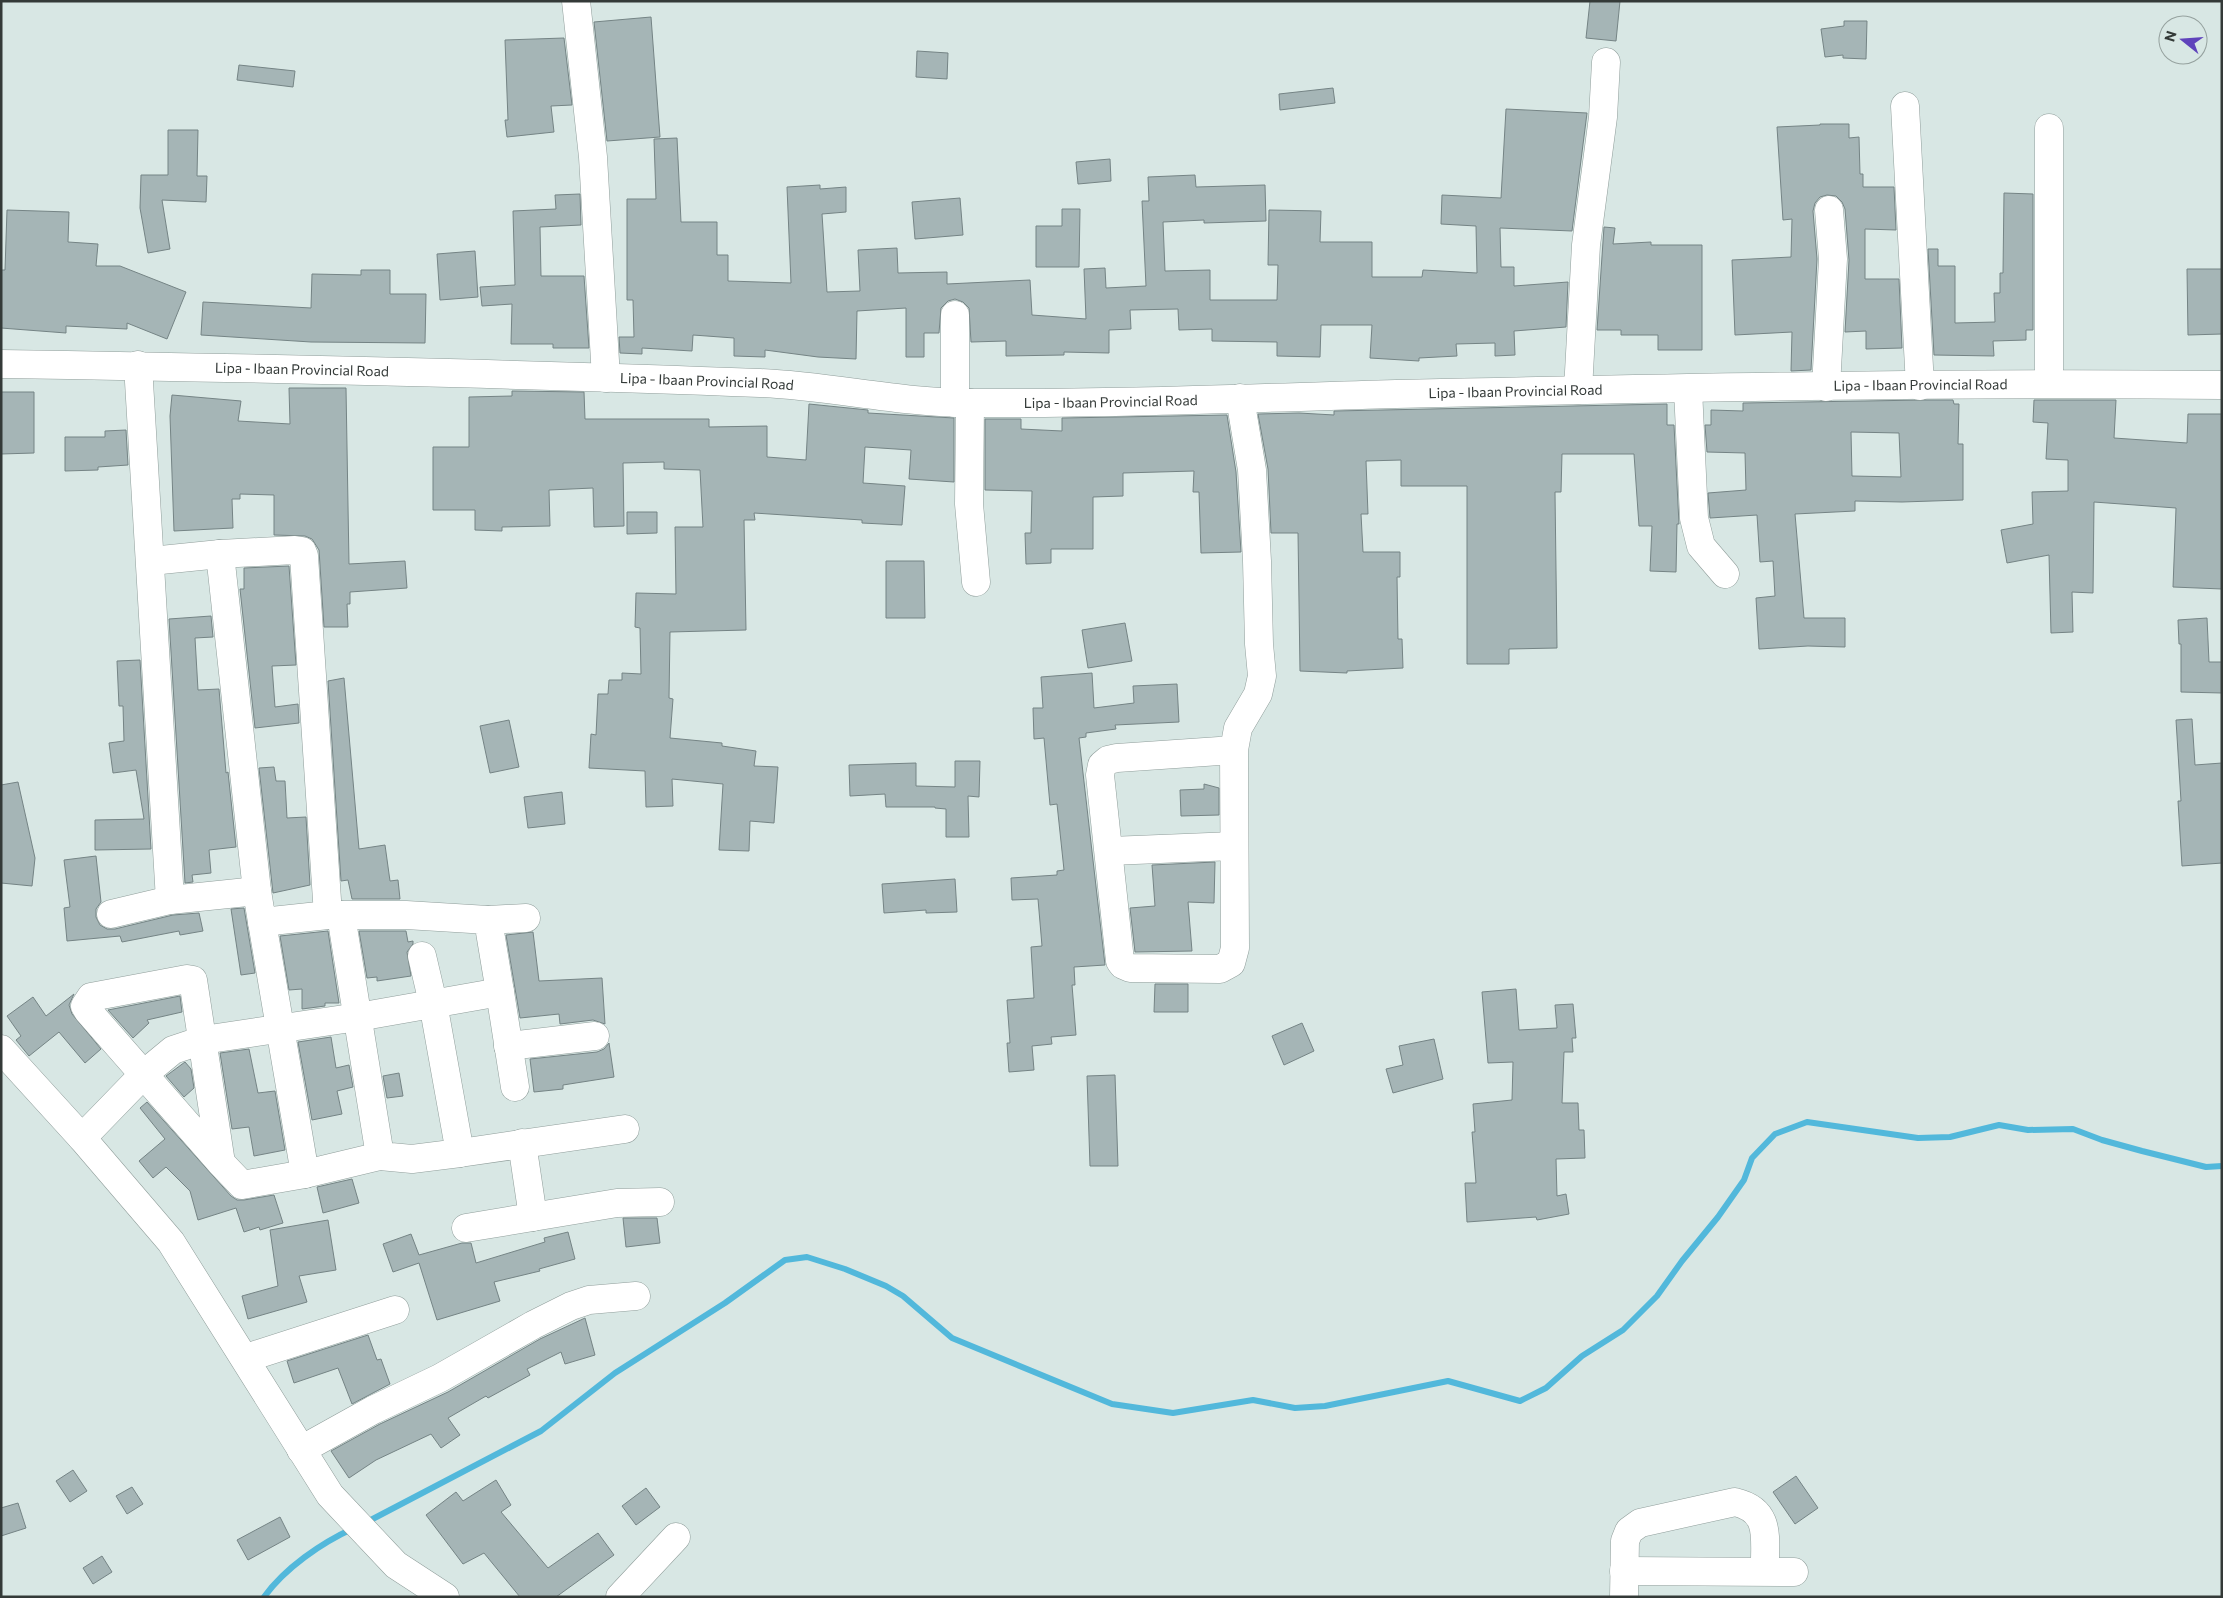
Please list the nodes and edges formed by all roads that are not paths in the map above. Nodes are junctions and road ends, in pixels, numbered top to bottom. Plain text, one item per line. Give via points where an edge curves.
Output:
1 (576, 1) edge
2 (1606, 62) dead end
3 (1905, 106) dead end
4 (2049, 128) dead end
5 (1829, 210) dead end
6 (955, 315) dead end
7 (1, 364) edge
8 (138, 365) junction
9 (606, 378) junction
10 (2049, 383) junction
11 (2222, 385) edge
12 (1920, 386) junction
13 (1826, 387) junction
14 (1688, 389) junction
15 (1578, 390) junction
16 (1240, 398) junction
17 (962, 403) junction
18 (220, 554) junction
19 (151, 561) junction
20 (1725, 574) dead end
21 (976, 582) dead end
22 (1234, 750) junction
23 (1234, 846) junction
24 (1110, 851) junction
25 (257, 891) junction
26 (170, 900) junction
27 (111, 914) dead end
28 (335, 915) junction
29 (526, 918) dead end
30 (488, 920) junction
31 (262, 922) junction
32 (422, 956) dead end
33 (500, 992) junction
34 (433, 1004) junction
35 (358, 1017) junction
36 (281, 1027) junction
37 (595, 1036) dead end
38 (204, 1040) junction
39 (508, 1046) junction
40 (1, 1049) edge
41 (144, 1074) junction
42 (515, 1087) dead end
43 (625, 1128) dead end
44 (82, 1138) junction
45 (522, 1143) junction
46 (460, 1153) junction
47 (380, 1156) junction
48 (221, 1163) junction
49 (305, 1174) junction
50 (660, 1202) dead end
51 (533, 1217) junction
52 (466, 1228) dead end
53 (636, 1296) dead end
54 (395, 1310) dead end
55 (246, 1358) junction
56 (301, 1450) junction
57 (676, 1536) dead end
58 (1765, 1571) junction
59 (1794, 1572) dead end
60 (1624, 1584) edge
61 (445, 1597) edge
62 (620, 1597) edge

1 - 9 street via 593,157
2 - 15 street via 1603,117 1586,245
3 - 12 street
4 - 10 street
5 - 13 street via 1833,259
6 - 17 street
7 - 8 street, Lipa - Ibaan Provincial Road
8 - 9 street, Lipa - Ibaan Provincial Road
8 - 19 street
9 - 17 street, Lipa - Ibaan Provincial Road via 770,384
10 - 11 street, Lipa - Ibaan Provincial Road
10 - 12 street, Lipa - Ibaan Provincial Road
12 - 13 street, Lipa - Ibaan Provincial Road
13 - 14 street, Lipa - Ibaan Provincial Road
14 - 15 street, Lipa - Ibaan Provincial Road
14 - 20 street via 1694,518 1701,546
15 - 16 street, Lipa - Ibaan Provincial Road
16 - 17 street, Lipa - Ibaan Provincial Road
16 - 22 street via 1252,470 1262,676 1258,694 1238,728
17 - 21 street
18 - 19 street
18 - 25 street
18 - 28 street via 296,550 302,551 304,556
19 - 26 street
22 - 23 street
22 - 24 street via 1108,760 1102,765 1100,775
23 - 24 street
23 - 24 street via 1235,948 1231,963 1220,969 1130,968 1123,965 1120,961
25 - 26 street
25 - 31 street
26 - 27 street
28 - 30 street
28 - 31 street
28 - 35 street
29 - 30 street
30 - 33 street
31 - 36 street
32 - 34 street
33 - 34 street
33 - 39 street
34 - 35 street
34 - 46 street
35 - 36 street
35 - 47 street
36 - 38 street
36 - 49 street
37 - 39 street
38 - 41 street via 173,1050
38 - 41 street via 194,980 91,997 85,1006 88,1011
38 - 48 street
39 - 42 street
40 - 44 street
41 - 44 street
41 - 48 street
43 - 45 street
44 - 55 street via 171,1242
45 - 46 street
45 - 51 street
46 - 47 street via 412,1159
47 - 49 street
48 - 49 street via 242,1185
50 - 51 street via 617,1203
51 - 52 street
53 - 56 street via 589,1300 571,1306
54 - 55 street
55 - 56 street
56 - 61 street via 330,1495 396,1565
57 - 62 street
58 - 59 street
58 - 60 street
58 - 60 street via 1764,1529 1760,1515 1749,1506 1735,1502 1640,1523 1629,1531 1625,1541

